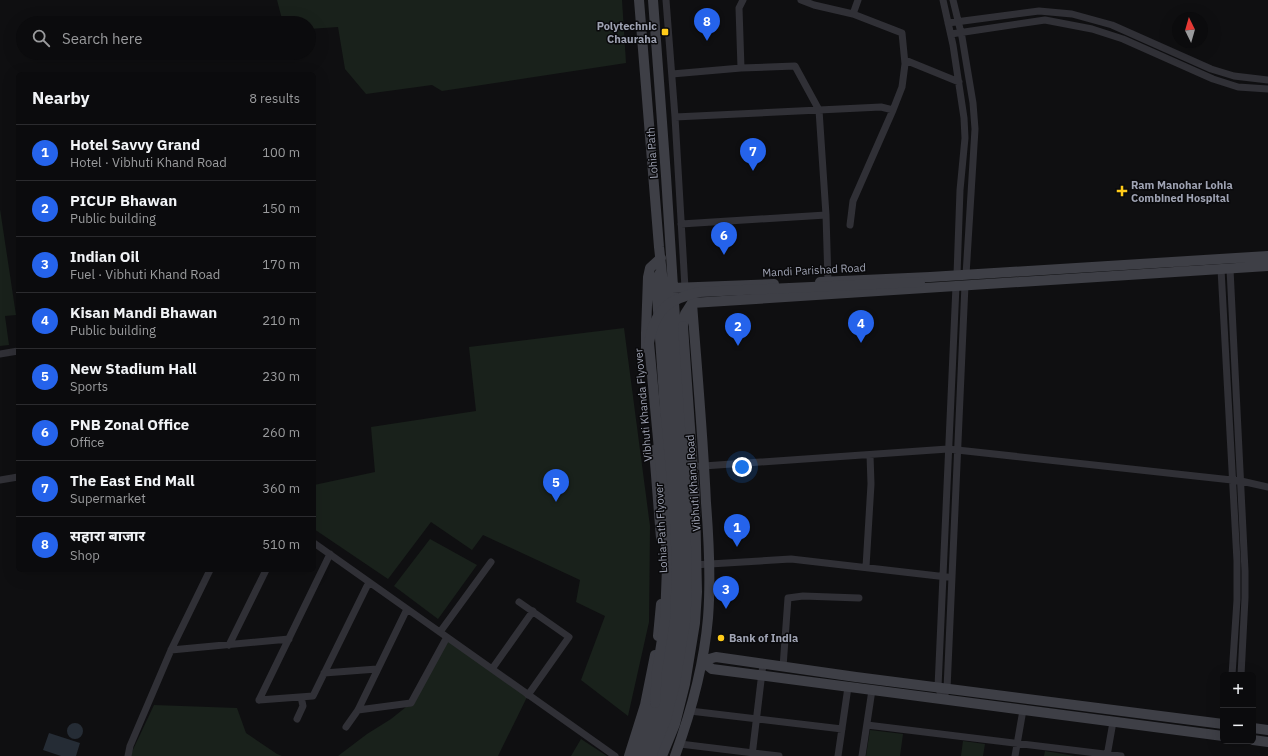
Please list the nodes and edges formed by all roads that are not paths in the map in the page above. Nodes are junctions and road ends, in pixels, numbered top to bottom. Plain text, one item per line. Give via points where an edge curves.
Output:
1 (639, 0) edge
2 (653, 0) edge
3 (666, 0) edge
4 (743, 0) edge
5 (801, 0) edge
6 (858, 0) edge
7 (943, 0) edge
8 (953, 0) edge
9 (821, 3) edge
10 (853, 14) junction
11 (1004, 16) junction
12 (958, 22) junction
13 (948, 23) junction
14 (1005, 26) junction
15 (960, 32) junction
16 (951, 34) junction
17 (904, 60) junction
18 (741, 68) junction
19 (672, 74) junction
20 (1268, 80) edge
21 (959, 82) junction
22 (1268, 89) edge
23 (819, 110) junction
24 (893, 110) junction
25 (676, 117) junction
26 (964, 151) junction
27 (972, 154) junction
28 (962, 166) junction
29 (826, 215) junction
30 (681, 224) junction
31 (850, 225) dead end
32 (660, 248) joint
33 (1268, 256) edge
34 (661, 258) junction
35 (1268, 266) edge
36 (1226, 269) junction
37 (961, 275) junction
38 (930, 277) junction
39 (828, 281) junction
40 (961, 285) junction
41 (718, 286) junction
42 (672, 288) junction
43 (685, 288) junction
44 (719, 301) junction
45 (692, 304) junction
46 (674, 305) joint
47 (16, 351) edge
48 (0, 354) edge
49 (948, 449) junction
50 (958, 450) junction
51 (870, 454) junction
52 (704, 466) junction
53 (685, 468) junction
54 (16, 477) edge
55 (0, 480) edge
56 (1232, 480) junction
57 (1241, 481) junction
58 (1268, 487) edge
59 (945, 529) junction
60 (954, 542) junction
61 (316, 544) edge
62 (330, 554) junction
63 (683, 561) junction
64 (491, 562) dead end
65 (710, 564) junction
66 (866, 567) junction
67 (204, 572) edge
68 (209, 572) edge
69 (265, 572) edge
70 (943, 576) junction
71 (953, 577) junction
72 (206, 580) junction
73 (368, 582) junction
74 (690, 596) junction
75 (708, 597) junction
76 (859, 598) dead end
77 (519, 602) dead end
78 (407, 609) junction
79 (533, 612) junction
80 (440, 632) junction
81 (447, 637) junction
82 (289, 639) junction
83 (229, 645) junction
84 (171, 650) junction
85 (702, 661) junction
86 (763, 664) junction
87 (783, 666) junction
88 (378, 669) junction
89 (492, 669) junction
90 (1232, 672) edge
91 (1241, 672) edge
92 (324, 673) junction
93 (761, 676) junction
94 (848, 687) junction
95 (943, 688) junction
96 (872, 690) junction
97 (528, 695) junction
98 (301, 697) junction
99 (943, 699) junction
100 (655, 703) junction
101 (358, 710) junction
102 (690, 710) junction
103 (1023, 710) junction
104 (297, 719) dead end
105 (756, 719) junction
106 (1113, 722) junction
107 (1220, 724) edge
108 (867, 725) junction
109 (346, 727) dead end
110 (1256, 728) edge
111 (842, 729) junction
112 (1268, 730) edge
113 (1220, 736) edge
114 (1256, 740) edge
115 (1268, 742) edge
116 (1017, 743) junction
117 (680, 744) junction
118 (752, 754) edge
119 (1107, 755) edge
120 (128, 756) edge
121 (614, 756) edge
122 (629, 756) edge
123 (637, 756) edge
124 (646, 756) edge
125 (654, 756) edge
126 (662, 756) edge
127 (675, 756) edge
128 (779, 756) edge
129 (838, 756) edge
130 (862, 756) edge
131 (1015, 756) edge
132 (1121, 756) edge

1 - 32 street, Lohia Path
2 - 42 street, Lohia Path
3 - 19 street
4 - 18 street via 739,8
5 - 9 street
6 - 10 street
7 - 13 street
8 - 12 street
9 - 10 street
10 - 17 street via 902,33
11 - 12 street
11 - 14 street
11 - 20 street via 1039,11 1072,14 1112,24 1211,69 1234,76
12 - 13 street
12 - 15 street
13 - 16 street
14 - 15 street
14 - 22 street via 1045,20 1092,29 1123,39 1213,79 1238,86
15 - 16 street
15 - 27 street via 973,103
16 - 21 street
17 - 21 street
17 - 24 street via 902,87
18 - 19 street
18 - 23 street via 796,66
19 - 25 street
21 - 26 street via 964,118
23 - 24 street via 881,107
23 - 25 street
23 - 29 street
24 - 31 street via 853,201
25 - 30 street
26 - 27 street
26 - 28 street
27 - 28 street
27 - 37 street
28 - 37 street
29 - 30 street
29 - 39 street
30 - 43 street
32 - 34 street, Lohia Path Flyover
33 - 37 street, Mandi Parishad Road
34 - 63 street, Lohia Path Flyover
34 - 122 street via 650,268 648,277 646,334 663,577 662,599 645,706
35 - 36 street
36 - 40 street
36 - 56 street
36 - 57 street
37 - 38 street, Mandi Parishad Road
38 - 39 street, Mandi Parishad Road
38 - 100 street, Vibhuti Khanda Flyover, bridge via 920,282 700,292 685,295 662,309 652,328 649,343 664,503 667,567 665,620
39 - 41 street, Mandi Parishad Road
40 - 44 street
40 - 49 street
40 - 50 street
41 - 43 street, Mandi Parishad Road
41 - 44 street
42 - 43 street, Mandi Parishad Road
42 - 46 street, Lohia Path
44 - 45 street
45 - 52 street, Vibhuti Khand Road
45 - 126 street, bridge via 685,314 683,326 695,499 695,623 685,684 675,724
46 - 53 street, Lohia Path Flyover
47 - 48 street
49 - 50 street
49 - 51 street
49 - 59 street
50 - 56 street
50 - 60 street
51 - 52 street
51 - 66 street via 871,484
52 - 53 street
52 - 65 street, Vibhuti Khand Road
53 - 63 street, Lohia Path Flyover
54 - 55 street
56 - 57 street
56 - 90 street via 1237,561
57 - 58 street
57 - 91 street via 1246,598
59 - 60 street
59 - 70 street
60 - 71 street
61 - 62 street
62 - 73 street
62 - 82 street
63 - 65 street
63 - 74 street, Lohia Path Flyover
63 - 100 street, Lohia Path Flyover, bridge via 666,662
63 - 124 street, Lohia Path Flyover via 682,606 676,652 666,700
64 - 80 street
65 - 66 street via 791,559
65 - 75 street, Vibhuti Khand Road
66 - 70 street
67 - 72 street
68 - 72 street
69 - 83 street
70 - 71 street
70 - 95 street
71 - 95 street
72 - 84 street
73 - 78 street
73 - 92 street
74 - 75 street
74 - 125 street, Lohia Path Flyover via 683,656 672,705
75 - 85 street, Vibhuti Khand Road
76 - 87 street via 788,598
77 - 79 street
78 - 80 street
78 - 88 street
79 - 89 street
79 - 97 street via 569,637
80 - 81 street
81 - 89 street
81 - 101 street via 411,703
82 - 83 street
82 - 98 street via 259,700
83 - 84 street
84 - 120 street
85 - 86 street via 716,657
85 - 93 street via 712,669
85 - 102 street, Vibhuti Khand Road
86 - 87 street
86 - 93 street
87 - 95 street
88 - 92 street
88 - 101 street
89 - 97 street
92 - 98 street via 313,696
93 - 94 street
93 - 105 street
94 - 96 street
94 - 111 street
95 - 99 street
95 - 107 street
96 - 99 street
96 - 108 street
97 - 121 street
98 - 104 street via 303,706
99 - 103 street
100 - 123 street, Lohia Path Flyover
101 - 109 street
102 - 105 street
102 - 117 street, Vibhuti Khand Road
103 - 106 street
103 - 116 street
105 - 111 street
105 - 118 street
106 - 113 street
106 - 119 street
108 - 116 street
108 - 130 street
110 - 112 street
111 - 129 street
114 - 115 street
116 - 119 street
116 - 131 street
117 - 118 street
117 - 127 street, Vibhuti Khand Road
118 - 128 street
119 - 132 street

